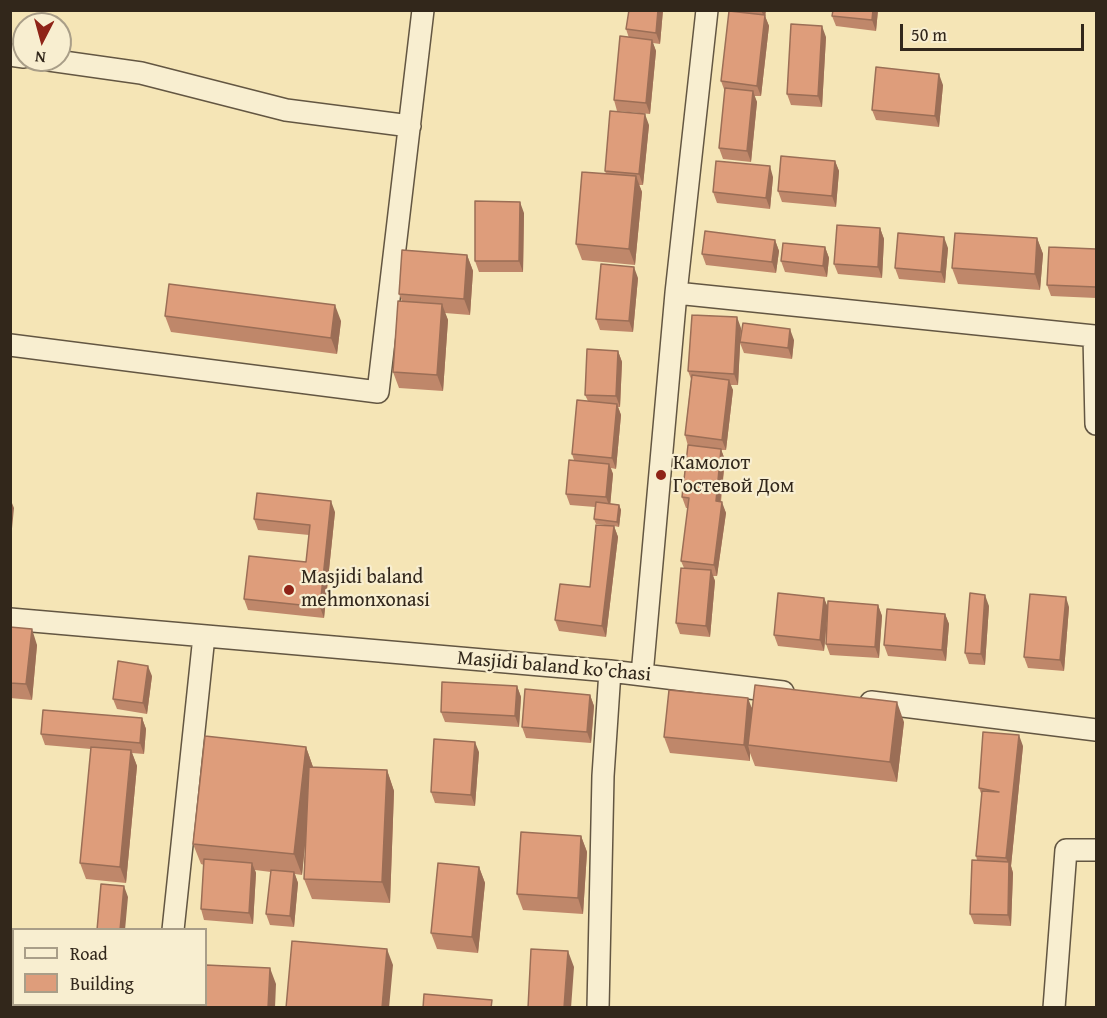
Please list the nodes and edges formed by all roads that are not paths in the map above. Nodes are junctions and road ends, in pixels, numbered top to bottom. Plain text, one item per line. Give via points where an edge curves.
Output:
1 (423, 10) edge
2 (707, 10) edge
3 (72, 63) edge
4 (410, 126) junction
5 (676, 293) junction
6 (10, 345) edge
7 (1096, 424) edge
8 (10, 619) edge
9 (204, 636) junction
10 (610, 670) junction
11 (642, 675) junction
12 (805, 694) edge
13 (852, 700) edge
14 (1096, 730) edge
15 (1096, 850) edge
16 (173, 928) edge
17 (598, 1008) edge
18 (1053, 1008) edge

1 - 4 street
2 - 5 street
3 - 4 street via 141,73 286,110
4 - 6 street via 378,392
5 - 7 street via 1094,336
5 - 11 street
8 - 9 street, Masjidi baland ko'chasi
9 - 10 street, Masjidi baland ko'chasi
9 - 16 street
10 - 11 street, Masjidi baland ko'chasi
10 - 17 street via 603,776
11 - 12 street, Masjidi baland ko'chasi
13 - 14 street
15 - 18 street via 1066,850

